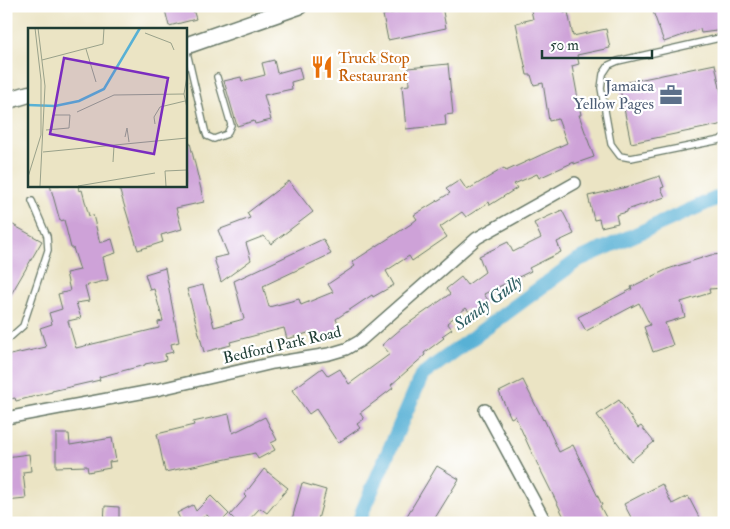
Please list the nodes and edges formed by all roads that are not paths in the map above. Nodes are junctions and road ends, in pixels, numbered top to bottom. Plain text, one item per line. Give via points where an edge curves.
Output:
1 (288, 8) edge
2 (724, 37) edge
3 (186, 46) edge
4 (186, 50) edge
5 (217, 77) dead end
6 (28, 94) edge
7 (6, 101) edge
8 (724, 137) edge
9 (575, 183) dead end
10 (32, 201) dead end
11 (6, 341) edge
12 (485, 410) dead end
13 (6, 418) edge
14 (546, 523) edge

1 - 3 main road
2 - 8 lane via 618,60 603,74 600,88 611,144 620,156 646,156
4 - 5 lane via 205,130 207,136 214,139 227,134 231,125
6 - 7 main road
9 - 13 street, Bedford Park Road via 477,238 360,341 346,349
10 - 11 lane via 47,236 48,250 22,326
12 - 14 street

